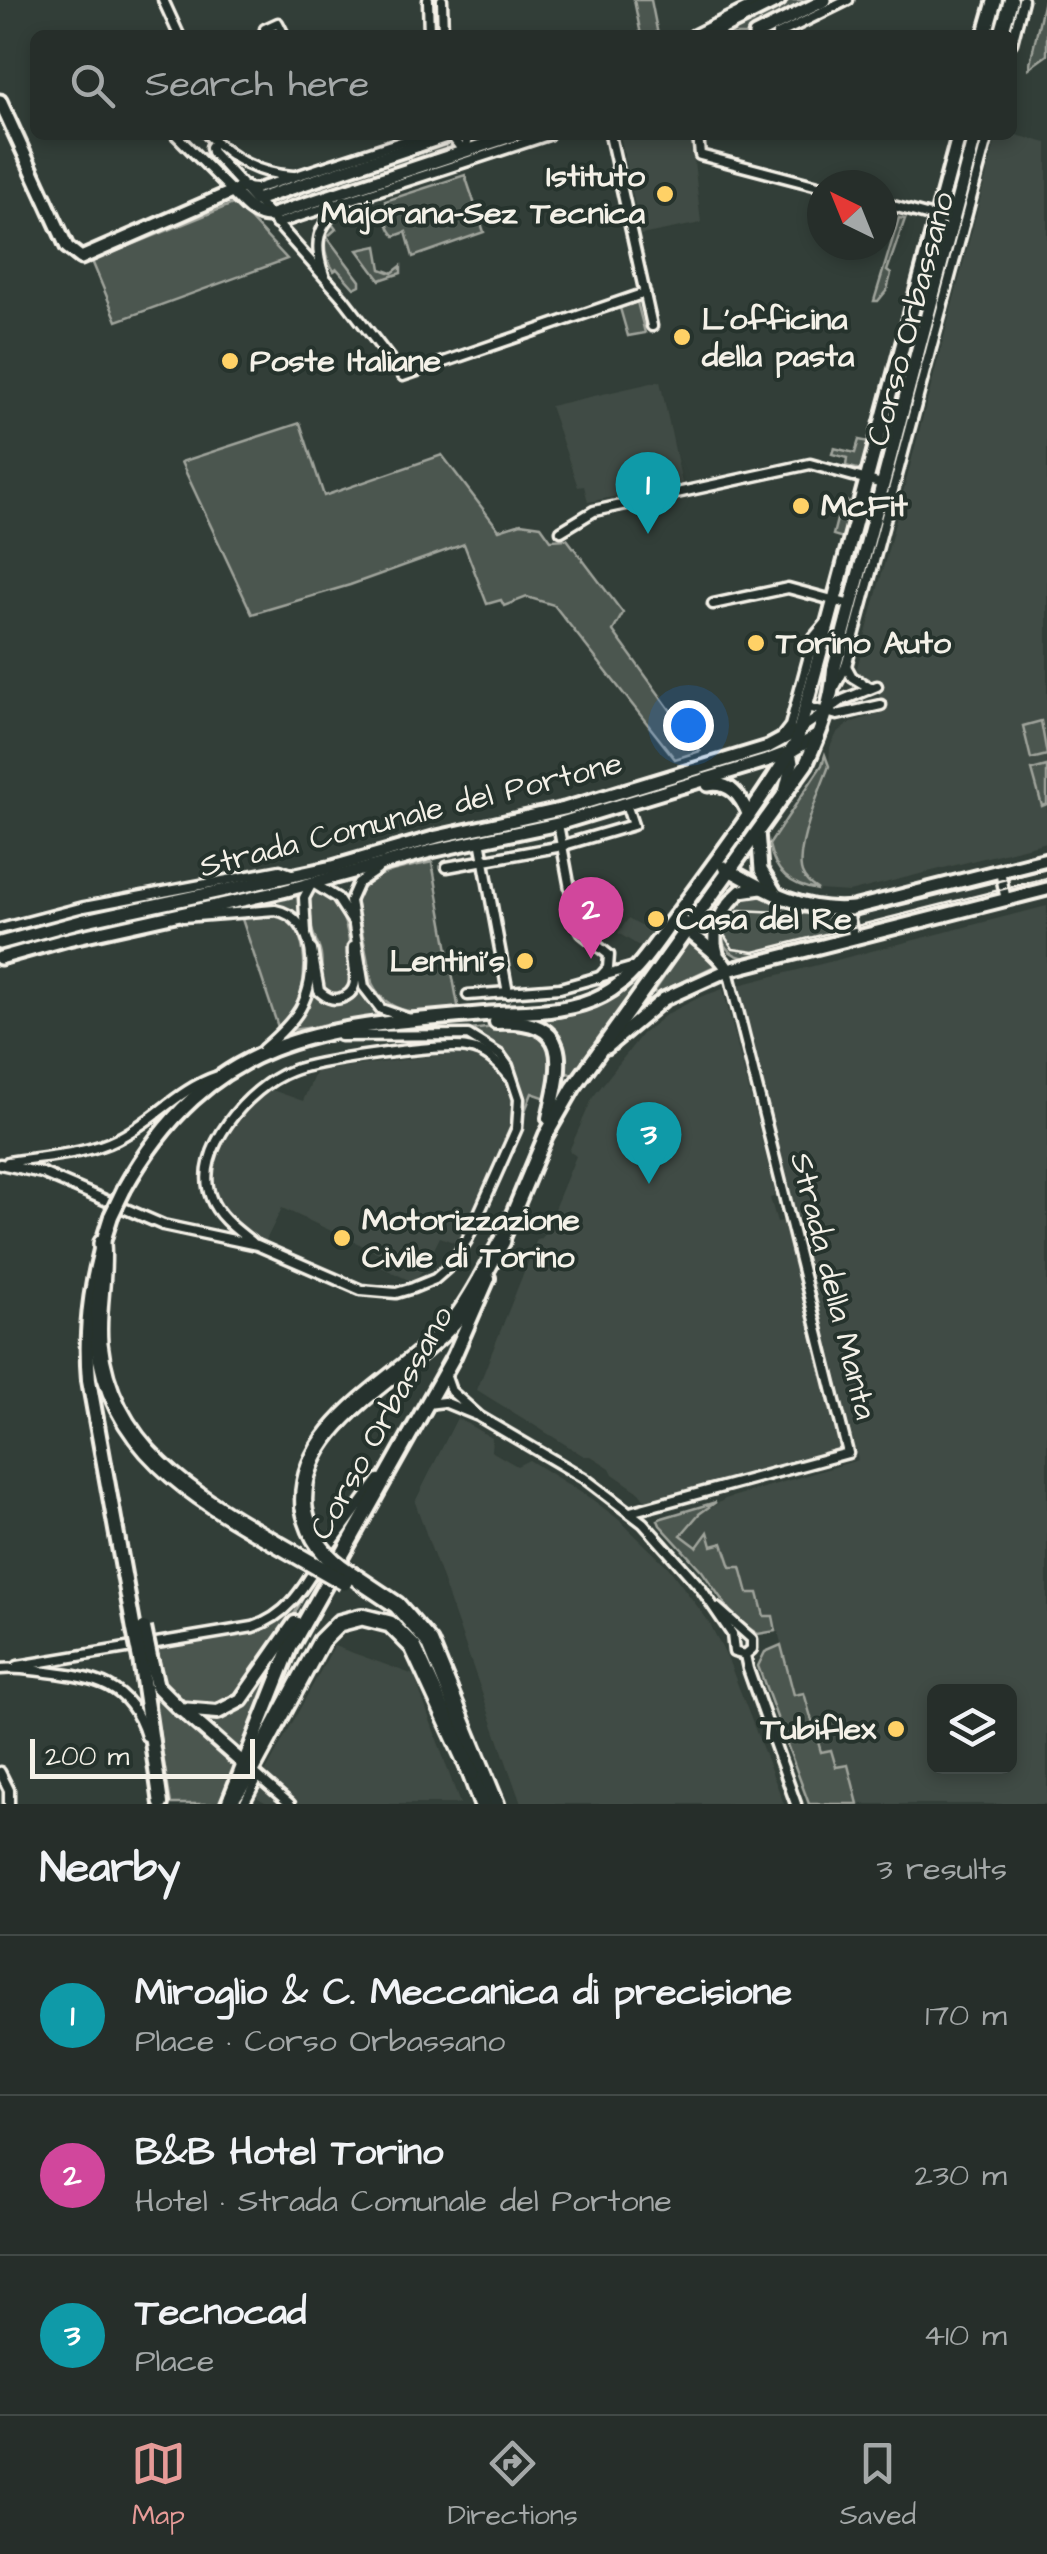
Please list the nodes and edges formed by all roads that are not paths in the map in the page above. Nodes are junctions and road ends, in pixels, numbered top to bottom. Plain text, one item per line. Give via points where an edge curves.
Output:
1 (163, 0) edge
2 (428, 0) edge
3 (442, 0) edge
4 (763, 0) edge
5 (778, 0) edge
6 (848, 0) edge
7 (995, 0) edge
8 (1010, 0) edge
9 (1023, 0) edge
10 (824, 1) edge
11 (176, 30) edge
12 (429, 30) edge
13 (443, 30) edge
14 (704, 30) edge
15 (719, 30) edge
16 (765, 30) edge
17 (787, 30) edge
18 (987, 30) edge
19 (1002, 30) edge
20 (1016, 30) edge
21 (0, 100) edge
22 (182, 140) edge
23 (212, 140) edge
24 (215, 140) edge
25 (407, 140) edge
26 (435, 140) edge
27 (454, 140) edge
28 (468, 140) edge
29 (499, 140) edge
30 (532, 140) edge
31 (611, 140) edge
32 (698, 140) edge
33 (958, 140) edge
34 (974, 140) edge
35 (987, 140) edge
36 (464, 152) junction
37 (302, 176) junction
38 (807, 183) edge
39 (239, 190) junction
40 (350, 198) junction
41 (256, 200) junction
42 (897, 207) edge
43 (937, 218) junction
44 (272, 220) junction
45 (952, 222) junction
46 (325, 279) junction
47 (645, 293) junction
48 (652, 326) dead end
49 (867, 480) junction
50 (882, 484) junction
51 (561, 531) dead end
52 (864, 577) junction
53 (836, 601) junction
54 (713, 604) dead end
55 (851, 605) junction
56 (832, 618) junction
57 (846, 666) junction
58 (798, 688) junction
59 (833, 690) junction
60 (882, 705) dead end
61 (807, 709) junction
62 (826, 713) junction
63 (801, 730) junction
64 (818, 736) junction
65 (773, 745) junction
66 (790, 752) junction
67 (688, 785) junction
68 (784, 795) junction
69 (626, 804) junction
70 (749, 816) junction
71 (558, 824) junction
72 (758, 831) junction
73 (480, 840) junction
74 (562, 846) junction
75 (401, 858) junction
76 (1047, 859) edge
77 (484, 860) junction
78 (716, 862) junction
79 (333, 867) junction
80 (447, 867) dead end
81 (730, 870) junction
82 (1000, 871) junction
83 (294, 875) junction
84 (312, 883) junction
85 (760, 888) junction
86 (1047, 889) edge
87 (572, 898) junction
88 (778, 898) junction
89 (1006, 900) junction
90 (686, 902) junction
91 (847, 908) junction
92 (164, 918) junction
93 (352, 921) junction
94 (576, 921) junction
95 (0, 929) edge
96 (689, 929) junction
97 (306, 933) junction
98 (355, 938) junction
99 (854, 938) junction
100 (0, 943) edge
101 (310, 946) junction
102 (717, 952) junction
103 (0, 958) edge
104 (638, 966) junction
105 (728, 970) junction
106 (598, 978) junction
107 (508, 992) junction
108 (468, 995) dead end
109 (421, 1020) junction
110 (374, 1027) junction
111 (305, 1036) junction
112 (261, 1052) junction
113 (593, 1060) junction
114 (222, 1074) junction
115 (513, 1081) junction
116 (546, 1135) junction
117 (0, 1163) edge
118 (502, 1241) junction
119 (102, 1243) junction
120 (257, 1246) junction
121 (444, 1374) junction
122 (427, 1404) junction
123 (480, 1416) junction
124 (400, 1452) junction
125 (630, 1512) junction
126 (347, 1578) junction
127 (318, 1594) junction
128 (737, 1635) junction
129 (745, 1654) junction
130 (144, 1658) junction
131 (18, 1666) junction
132 (0, 1669) edge
133 (180, 1708) junction
134 (250, 1770) junction
135 (0, 1772) edge
136 (470, 1773) junction
137 (161, 1799) edge
138 (235, 1801) edge
139 (9, 1804) edge
140 (290, 1804) edge
141 (482, 1804) edge
142 (496, 1804) edge
143 (796, 1804) edge

1 - 11 street
2 - 12 street
3 - 13 street
4 - 14 street
5 - 15 street
6 - 10 street
6 - 17 street
7 - 18 main road
8 - 19 main road
9 - 20 street
10 - 16 street
21 - 39 street via 73,255 84,257
22 - 39 street
23 - 39 street via 212,152
24 - 37 street via 248,166
25 - 37 street
26 - 41 street
27 - 36 street
28 - 36 street
29 - 36 street
30 - 40 street
31 - 47 street
32 - 38 street via 700,155
33 - 43 main road, Corso Orbassano
34 - 45 main road, Corso Orbassano
35 - 52 street, Corso Orbassano
36 - 44 street
37 - 39 street
39 - 41 street
39 - 44 street
40 - 44 street
40 - 46 street via 317,238
41 - 44 street
42 - 43 street, Corso Orbassano
43 - 45 street, Corso Orbassano
43 - 49 main road, Corso Orbassano
44 - 46 street
45 - 50 main road, Corso Orbassano
46 - 47 street via 403,376
47 - 48 street
49 - 50 street, Corso Orbassano
49 - 51 street, Corso Orbassano via 810,464 594,511
49 - 53 main road, Corso Orbassano
50 - 52 main road, Corso Orbassano
52 - 55 main road, Corso Orbassano
52 - 57 street, Corso Orbassano
53 - 54 street via 788,588
53 - 55 street
53 - 56 main road, Corso Orbassano
55 - 59 main road, Corso Orbassano
56 - 58 street, Corso Orbassano via 814,636
56 - 61 main road, Corso Orbassano
57 - 59 street, Corso Orbassano
57 - 62 street, Strada Comunale del Portone via 873,687
58 - 61 street
58 - 65 street, Corso Orbassano via 790,726
59 - 62 main road, Corso Orbassano
60 - 62 street, Strada Comunale del Portone
61 - 62 street
61 - 63 main road, Corso Orbassano
62 - 63 street, Strada Comunale del Portone
62 - 64 main road, Corso Orbassano
63 - 65 street, Strada Comunale del Portone
63 - 66 main road, Corso Orbassano
64 - 66 street, Strada Comunale del Portone
64 - 68 main road, Corso Orbassano
65 - 66 street
65 - 79 street, Strada Comunale del Portone via 564,809
66 - 67 street, Strada Comunale del Portone
66 - 68 street
66 - 70 main road, Corso Orbassano
67 - 69 street, Strada Comunale del Portone
67 - 70 street via 728,787
68 - 72 main road, Corso Orbassano
69 - 71 street, Strada Comunale del Portone
69 - 74 street, Strada Comunale del Portone via 633,825
70 - 78 main road, Corso Orbassano
71 - 73 street, Strada Comunale del Portone
71 - 74 street, Strada Comunale del Portone
72 - 81 main road, Corso Orbassano
72 - 88 street via 761,870
73 - 75 street, Strada Comunale del Portone
73 - 77 street, Strada Comunale del Portone
74 - 77 street, Strada Comunale del Portone
74 - 87 street, Strada Comunale del Portone
75 - 84 street, Strada Comunale del Portone
75 - 93 street, Corso Orbassano via 358,883 350,900
76 - 82 street
77 - 80 street, Strada Comunale del Portone
77 - 107 street, Strada Comunale del Portone
78 - 81 street
78 - 90 main road, Corso Orbassano
79 - 83 street, Strada Comunale del Portone
79 - 84 street
81 - 85 street
81 - 96 main road, Corso Orbassano
82 - 89 street
82 - 91 street
83 - 84 street
83 - 95 street, Strada Comunale del Portone via 280,870
83 - 100 street, Strada Comunale del Portone
84 - 92 street, Strada Comunale del Portone
84 - 93 street via 337,898
84 - 97 street, Corso Orbassano via 304,898
85 - 88 street
85 - 102 street via 741,891 722,913
86 - 89 street
87 - 94 street, Strada Comunale del Portone
87 - 94 street, Strada Comunale del Portone via 591,894 596,900
88 - 91 street
89 - 99 street
90 - 96 street via 681,916
90 - 104 main road, Corso Orbassano
91 - 99 street
92 - 97 street via 275,910
92 - 103 street, Strada Comunale del Portone
93 - 98 street, Corso Orbassano
94 - 106 street via 609,955
96 - 102 street
96 - 113 main road, Corso Orbassano
97 - 101 street, Corso Orbassano
98 - 101 street, Corso Orbassano via 356,984 340,999 319,991
98 - 109 street, Corso Orbassano via 368,995 389,1014
99 - 105 street
101 - 112 street, Corso Orbassano via 304,1000
102 - 105 street
104 - 106 street
104 - 109 main road, Corso Orbassano via 581,1004
105 - 113 street via 664,999
105 - 125 street, Strada della Manta via 848,1452
106 - 107 street
107 - 108 street
109 - 110 main road, Corso Orbassano
110 - 111 main road, Corso Orbassano
110 - 116 main road via 510,1021 543,1029 556,1045 560,1070
111 - 112 main road, Corso Orbassano
111 - 115 street via 468,1035 500,1055
112 - 114 main road, Corso Orbassano
113 - 116 main road, Corso Orbassano
114 - 117 street via 182,1092 107,1144
114 - 119 main road, Corso Orbassano, bridge via 167,1124 124,1189
115 - 120 street via 520,1100 517,1128 467,1240 434,1279 374,1294
115 - 120 street via 488,1056 454,1047 284,1074 232,1118 208,1160 207,1186 218,1211
116 - 118 main road, Corso Orbassano
117 - 120 street via 42,1173 163,1225
118 - 121 main road, Corso Orbassano
118 - 126 highway, bridge via 454,1321 323,1438 307,1466 304,1508 316,1540
119 - 126 highway, bridge via 102,1360 129,1426 186,1489
119 - 130 main road, Corso Orbassano, bridge via 86,1349
121 - 122 main road, Corso Orbassano
121 - 123 street via 451,1391
122 - 123 street via 444,1402
122 - 124 main road, Corso Orbassano
123 - 125 street
124 - 127 main road, Corso Orbassano
124 - 131 street via 334,1536 301,1592 266,1623
125 - 128 street
126 - 136 highway via 419,1645
126 - 142 highway via 397,1605 430,1643
127 - 133 main road via 241,1700 218,1712
127 - 134 main road via 277,1677
128 - 129 street via 732,1649
128 - 129 street via 748,1634 753,1642
129 - 143 street
130 - 133 main road via 157,1686
130 - 137 main road, Corso Orbassano
131 - 132 street, Corso Orbassano
131 - 137 street, Corso Orbassano via 86,1676 118,1691 143,1727
133 - 134 main road
134 - 136 highway via 325,1635 339,1623 368,1617 395,1627 413,1647
134 - 138 highway
134 - 140 street
135 - 139 street
136 - 141 highway

